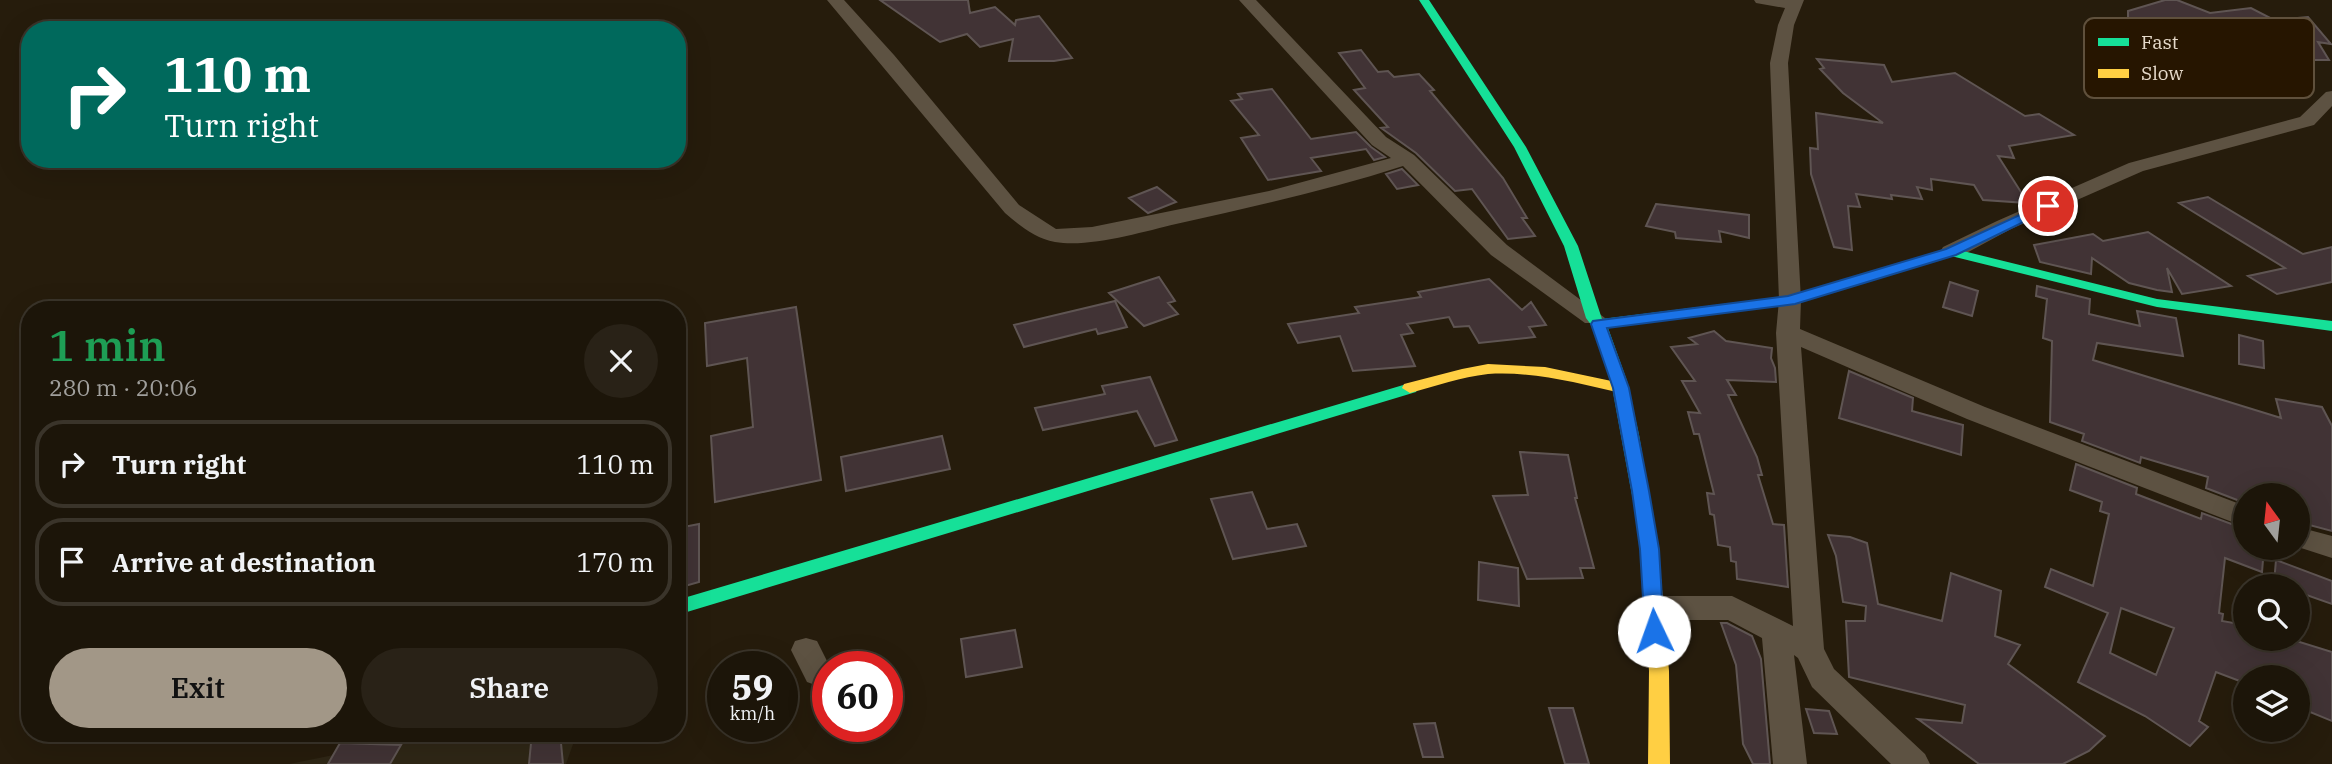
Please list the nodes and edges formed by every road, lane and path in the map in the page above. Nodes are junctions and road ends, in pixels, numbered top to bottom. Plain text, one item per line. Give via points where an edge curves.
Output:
1 (835, 0) edge
2 (1247, 0) edge
3 (1424, 0) edge
4 (1762, 0) edge
5 (1795, 3) edge
6 (2332, 96) edge
7 (1407, 159) junction
8 (1951, 252) junction
9 (1790, 300) junction
10 (1596, 321) junction
11 (2332, 326) edge
12 (1788, 333) junction
13 (1621, 388) junction
14 (2233, 512) edge
15 (2310, 541) edge
16 (2332, 547) edge
17 (686, 605) edge
18 (1653, 608) junction
19 (1776, 632) junction
20 (1809, 649) junction
21 (1659, 764) edge
22 (1790, 764) edge
23 (1913, 764) edge

1 - 7 street via 1012,209 1037,228 1061,236 1219,209 1344,180
2 - 7 street via 1379,141
3 - 10 street via 1520,147 1572,246
4 - 5 street
5 - 9 street via 1779,63
6 - 8 street via 2307,121 2136,167
7 - 10 street via 1499,250
8 - 9 street
8 - 11 street via 2157,303
9 - 10 street
9 - 12 street
10 - 13 street
12 - 14 street via 1976,413
12 - 20 street
13 - 17 street via 1539,370 1469,372
13 - 18 street via 1650,549
15 - 16 street
18 - 19 street via 1732,608
18 - 21 street
19 - 20 street
19 - 22 street
20 - 23 street via 1823,678

